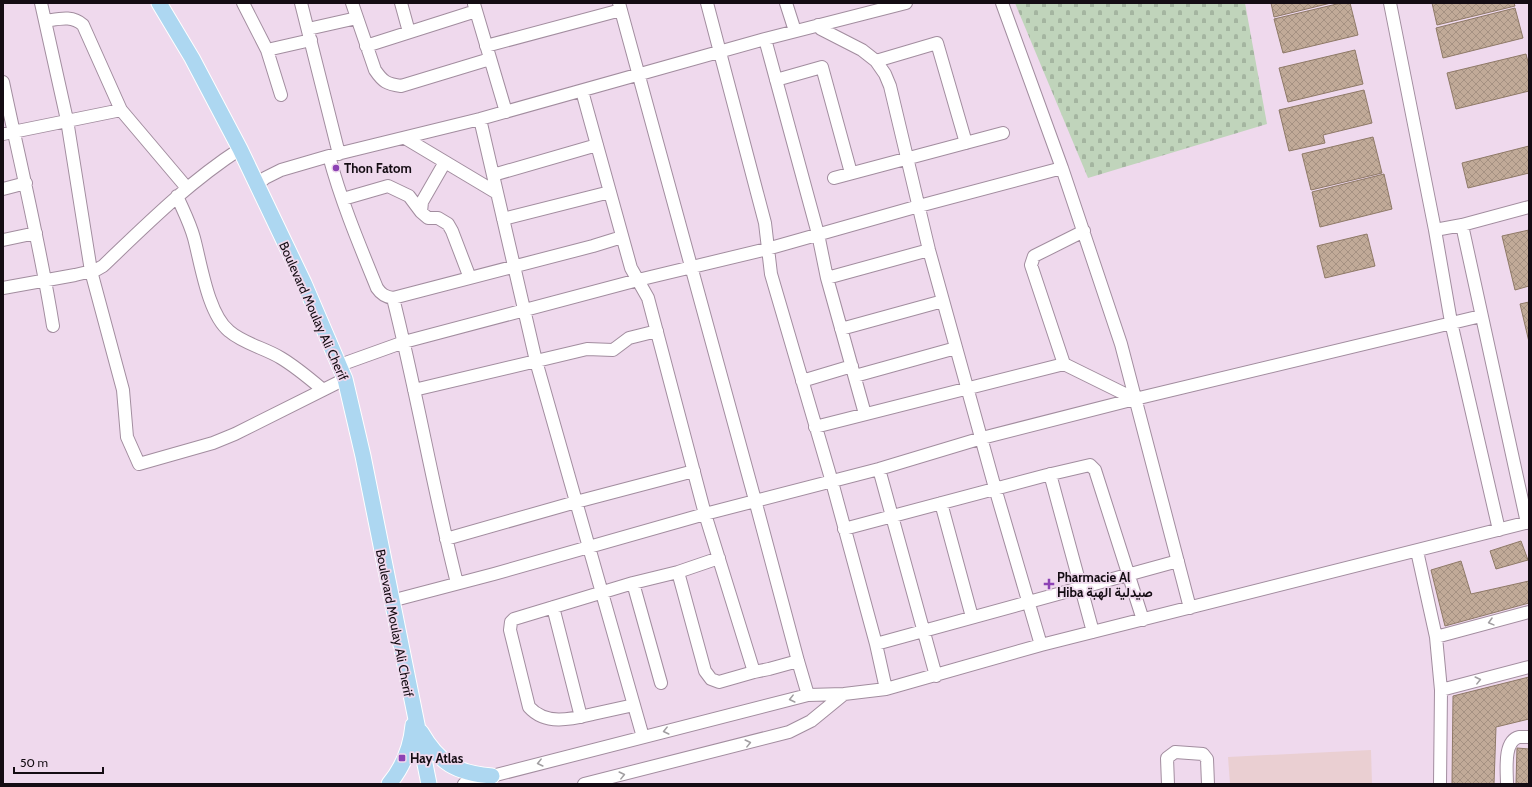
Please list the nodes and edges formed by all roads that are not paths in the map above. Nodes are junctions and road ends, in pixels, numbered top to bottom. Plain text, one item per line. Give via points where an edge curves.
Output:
1 (41, 3) edge
2 (159, 3) edge
3 (242, 3) edge
4 (301, 3) edge
5 (352, 3) edge
6 (401, 3) edge
7 (707, 3) edge
8 (786, 3) edge
9 (906, 3) edge
10 (1002, 3) edge
11 (1390, 3) edge
12 (474, 7) edge
13 (620, 7) edge
14 (357, 18) junction
15 (45, 21) junction
16 (818, 25) junction
17 (795, 31) junction
18 (409, 32) junction
19 (310, 35) junction
20 (765, 39) junction
21 (366, 46) junction
22 (486, 46) junction
23 (267, 50) junction
24 (721, 52) junction
25 (490, 59) junction
26 (876, 61) junction
27 (638, 74) junction
28 (776, 80) junction
29 (3, 82) edge
30 (582, 91) junction
31 (281, 95) dead end
32 (122, 110) junction
33 (506, 112) junction
34 (480, 119) junction
35 (67, 120) junction
36 (9, 132) edge
37 (1003, 133) dead end
38 (405, 138) junction
39 (966, 143) junction
40 (597, 145) junction
41 (240, 149) junction
42 (334, 155) junction
43 (908, 158) junction
44 (445, 162) junction
45 (1062, 168) junction
46 (851, 173) junction
47 (493, 175) junction
48 (834, 178) dead end
49 (26, 183) junction
50 (257, 185) junction
51 (187, 188) junction
52 (3, 189) edge
53 (610, 192) junction
54 (497, 193) junction
55 (177, 196) junction
56 (342, 199) junction
57 (919, 206) junction
58 (1529, 207) edge
59 (422, 212) junction
60 (503, 219) junction
61 (1462, 225) junction
62 (1435, 230) junction
63 (1084, 231) junction
64 (36, 233) junction
65 (818, 234) junction
66 (622, 237) junction
67 (3, 240) edge
68 (767, 248) junction
69 (929, 250) junction
70 (514, 267) junction
71 (691, 268) junction
72 (91, 271) junction
73 (470, 278) junction
74 (827, 278) junction
75 (46, 280) junction
76 (638, 280) junction
77 (3, 288) edge
78 (393, 298) junction
79 (943, 301) junction
80 (524, 310) junction
81 (1481, 316) junction
82 (1451, 322) junction
83 (53, 326) dead end
84 (841, 329) junction
85 (657, 331) junction
86 (404, 342) junction
87 (956, 348) junction
88 (536, 361) junction
89 (1064, 364) junction
90 (853, 371) junction
91 (342, 372) junction
92 (802, 381) junction
93 (968, 388) junction
94 (322, 389) junction
95 (414, 390) junction
96 (1135, 398) junction
97 (865, 414) junction
98 (815, 427) junction
99 (982, 438) junction
100 (879, 469) junction
101 (694, 471) junction
102 (1050, 474) junction
103 (832, 482) junction
104 (996, 488) junction
105 (755, 500) junction
106 (576, 502) junction
107 (941, 503) junction
108 (705, 514) junction
109 (892, 516) junction
110 (1528, 522) edge
111 (844, 529) junction
112 (1499, 530) junction
113 (446, 539) junction
114 (589, 547) junction
115 (1418, 551) junction
116 (719, 558) junction
117 (1178, 561) junction
118 (678, 572) junction
119 (1129, 574) junction
120 (457, 583) junction
121 (633, 583) junction
122 (1081, 587) junction
123 (602, 592) junction
124 (391, 601) junction
125 (1029, 602) junction
126 (553, 607) junction
127 (1190, 608) junction
128 (1529, 612) edge
129 (972, 617) junction
130 (1143, 620) junction
131 (923, 630) junction
132 (1093, 632) junction
133 (1436, 637) junction
134 (876, 644) junction
135 (1041, 645) junction
136 (798, 661) junction
137 (1529, 667) edge
138 (754, 672) junction
139 (936, 676) junction
140 (661, 683) dead end
141 (886, 688) junction
142 (1440, 690) junction
143 (844, 694) junction
144 (808, 695) junction
145 (634, 706) junction
146 (414, 716) junction
147 (581, 717) junction
148 (643, 737) junction
149 (1529, 738) edge
150 (492, 776) junction
151 (389, 784) edge
152 (428, 784) edge
153 (464, 784) edge
154 (584, 784) edge
155 (1168, 784) edge
156 (1208, 784) edge
157 (1440, 784) edge
158 (1507, 784) edge

1 - 15 street
2 - 41 main road, Boulevard Moulay Ali Cherif via 192,58
3 - 23 street
4 - 19 street
5 - 14 street
6 - 18 street
7 - 24 street
8 - 17 street
9 - 16 street
10 - 45 street
11 - 62 street
12 - 18 street
12 - 22 street
13 - 22 street
13 - 27 street
14 - 19 street
14 - 21 street
15 - 32 street via 67,18 84,25
15 - 35 street
16 - 17 street
16 - 26 street
17 - 20 street
18 - 21 street
19 - 23 street
19 - 42 street
20 - 24 street
20 - 28 street
21 - 25 street via 374,70 381,80 401,86
22 - 25 street
23 - 31 street
24 - 27 street
24 - 68 street via 765,223
25 - 33 street
26 - 39 street via 937,43
26 - 43 street via 890,86
27 - 30 street
27 - 71 street
28 - 46 street via 822,68
28 - 65 street
29 - 36 street
30 - 33 street
30 - 40 street
32 - 35 street
32 - 51 street
33 - 34 street
34 - 38 street
34 - 47 street
35 - 36 street
35 - 72 street
36 - 49 street
37 - 39 street
38 - 42 street
38 - 44 street
39 - 43 street
40 - 47 street
40 - 53 street
41 - 50 main road, Boulevard Moulay Ali Cherif
41 - 51 street
42 - 50 street via 281,170
42 - 56 street
43 - 46 street
43 - 57 street
44 - 54 street
44 - 59 street via 422,202
45 - 57 street
45 - 63 street
46 - 48 street
47 - 54 street
49 - 52 street
49 - 64 street
50 - 91 main road, Boulevard Moulay Ali Cherif via 304,283
51 - 55 street
53 - 60 street
53 - 66 street
54 - 60 street
55 - 72 street via 103,266
55 - 94 street via 194,237 218,319 229,332 281,358
56 - 59 street via 388,186 409,196
56 - 78 street via 377,288 381,294
57 - 65 street
57 - 69 street
58 - 61 street
59 - 73 street via 428,218 438,218 448,224
60 - 70 street
61 - 62 street
61 - 81 street
62 - 82 street
63 - 89 street via 1034,256 1031,265
63 - 96 street
64 - 67 street
64 - 75 street
65 - 68 street
65 - 74 street
66 - 70 street
66 - 76 street via 631,268
68 - 71 street
68 - 92 street via 771,274
69 - 74 street
69 - 79 street
70 - 73 street
70 - 80 street
71 - 76 street
71 - 105 street
72 - 75 street
72 - 94 street via 123,390 127,437 139,464 213,443
73 - 78 street
74 - 84 street
75 - 77 street
75 - 83 street
76 - 80 street
76 - 85 street via 648,298
78 - 86 street
79 - 84 street
79 - 87 street
80 - 86 street
80 - 88 street
81 - 82 street
81 - 110 street
82 - 96 street
82 - 112 street
84 - 90 street
85 - 88 street via 630,338 613,350 588,349
85 - 101 street
86 - 91 street
86 - 95 street
87 - 90 street
87 - 93 street
88 - 95 street
88 - 106 street
89 - 93 street
89 - 96 street
90 - 92 street
90 - 97 street
91 - 94 street
91 - 124 main road, Boulevard Moulay Ali Cherif
92 - 98 street
93 - 97 street
93 - 99 street
95 - 113 street
96 - 99 street
96 - 117 street
97 - 98 street
98 - 103 street
99 - 100 street
99 - 104 street
100 - 103 street
100 - 109 street
101 - 106 street
101 - 108 street
102 - 104 street
102 - 119 street via 1085,465 1090,465 1095,470
102 - 122 street
103 - 105 street
103 - 111 street
104 - 107 street
104 - 125 street
105 - 108 street
105 - 136 street
106 - 113 street
106 - 114 street
107 - 109 street
107 - 129 street
108 - 114 street
108 - 116 street
109 - 111 street
109 - 131 street
110 - 112 street
111 - 134 street
112 - 115 street
113 - 120 street
114 - 120 street
114 - 123 street
115 - 127 street
115 - 133 street
116 - 118 street
116 - 138 street
117 - 119 street
117 - 127 street
118 - 121 street
118 - 138 street via 705,671 711,679 719,682
119 - 122 street
119 - 130 street
120 - 124 street
121 - 123 street
121 - 140 street
122 - 125 street
122 - 132 street
123 - 126 street
123 - 145 street
124 - 146 main road, Boulevard Moulay Ali Cherif
125 - 129 street
125 - 135 street
126 - 147 street
126 - 147 street via 511,622 510,630 528,707 543,717 553,719
127 - 130 street
128 -> 133 street
129 - 131 street
130 - 132 street
131 - 134 street
131 - 139 street
132 - 135 street
133 - 142 street
134 - 141 street
135 - 139 street
136 - 138 street
136 - 144 street
142 -> 137 street
139 - 141 street
141 - 143 street
142 - 157 street
143 - 144 street
154 -> 143 street via 788,732 811,721
144 -> 148 street
145 - 147 street
145 - 148 street
146 - 150 main road via 430,746 442,759 457,769
146 - 151 main road via 408,752
146 - 152 main road, Boulevard Moulay Ali Cherif
148 -> 150 street
149 - 158 street via 1519,737 1507,750
150 - 153 street
155 - 156 street via 1167,758 1175,752 1203,754 1207,759

